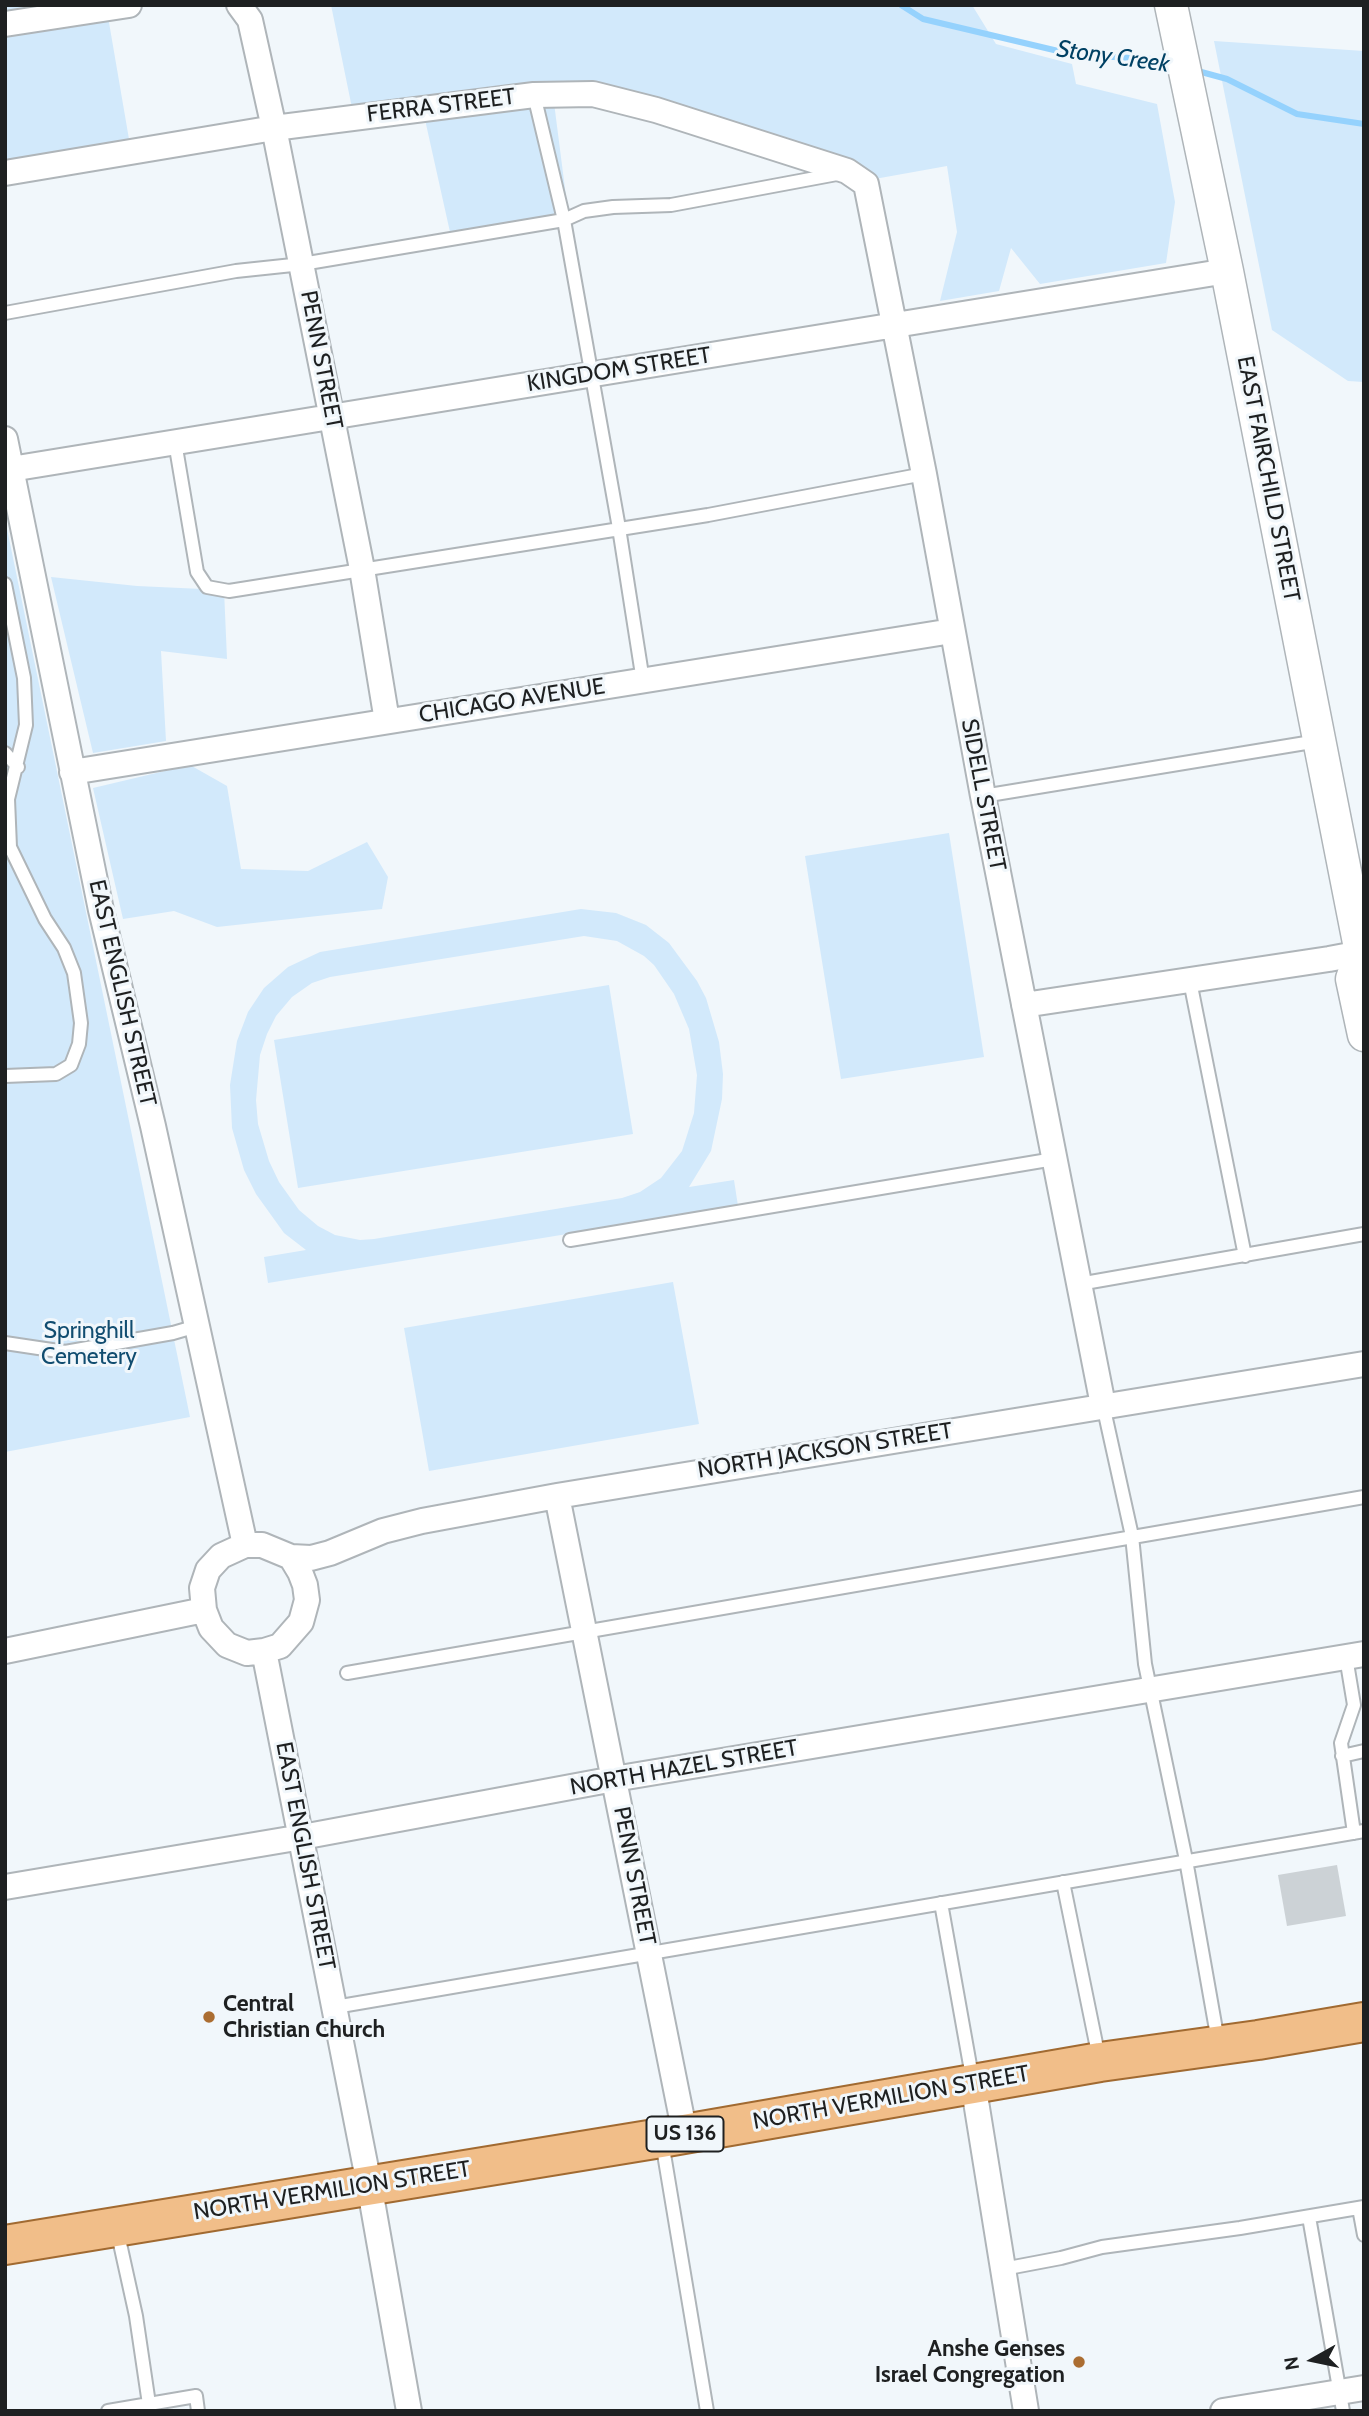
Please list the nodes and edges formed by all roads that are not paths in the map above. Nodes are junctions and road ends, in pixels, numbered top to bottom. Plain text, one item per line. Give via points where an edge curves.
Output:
1 (129, 5) edge
2 (239, 5) edge
3 (1173, 17) edge
4 (5, 24) edge
5 (534, 94) junction
6 (274, 128) junction
7 (5, 173) edge
8 (857, 178) junction
9 (564, 220) junction
10 (302, 264) junction
11 (1227, 271) junction
12 (5, 313) edge
13 (895, 327) junction
14 (591, 374) junction
15 (332, 416) junction
16 (5, 439) edge
17 (174, 442) junction
18 (11, 469) junction
19 (924, 474) junction
20 (619, 528) junction
21 (362, 569) junction
22 (5, 584) edge
23 (952, 631) junction
24 (643, 681) junction
25 (387, 721) junction
26 (1320, 741) junction
27 (5, 753) edge
28 (18, 767) junction
29 (72, 772) junction
30 (983, 796) junction
31 (7, 818) edge
32 (1362, 954) edge
33 (1190, 981) junction
34 (1024, 1005) junction
35 (1364, 1035) edge
36 (5, 1076) edge
37 (1054, 1159) junction
38 (1364, 1234) edge
39 (570, 1240) dead end
40 (1245, 1256) junction
41 (1079, 1284) junction
42 (197, 1326) junction
43 (5, 1343) edge
44 (1364, 1364) edge
45 (1103, 1405) junction
46 (557, 1496) junction
47 (1364, 1497) edge
48 (1132, 1536) junction
49 (245, 1545) junction
50 (291, 1558) junction
51 (204, 1610) junction
52 (584, 1633) junction
53 (5, 1651) edge
54 (264, 1651) junction
55 (1355, 1655) edge
56 (347, 1673) dead end
57 (1150, 1690) junction
58 (1364, 1751) edge
59 (1342, 1756) junction
60 (614, 1779) junction
61 (1359, 1832) edge
62 (302, 1837) junction
63 (1186, 1860) junction
64 (1063, 1882) junction
65 (5, 1888) edge
66 (941, 1903) junction
67 (649, 1952) junction
68 (335, 2007) junction
69 (1364, 2022) edge
70 (1219, 2046) junction
71 (1100, 2062) junction
72 (973, 2083) junction
73 (673, 2136) junction
74 (369, 2184) junction
75 (1361, 2207) edge
76 (1309, 2217) junction
77 (116, 2227) junction
78 (1364, 2235) edge
79 (5, 2245) edge
80 (1003, 2269) junction
81 (1349, 2397) edge
82 (149, 2404) junction
83 (108, 2411) edge
84 (198, 2411) edge
85 (409, 2411) edge
86 (707, 2411) edge
87 (1026, 2411) edge
88 (1223, 2411) edge

1 - 4 street
2 - 6 street, PENN STREET via 250,20
3 - 11 street, EAST FAIRCHILD STREET
5 - 6 street, FERRA STREET
5 - 8 street, FERRA STREET via 593,94 656,110
5 - 9 lane
6 - 7 street, FERRA STREET
6 - 10 street, PENN STREET
8 - 9 lane via 671,205 584,211
8 - 13 street, SIDELL STREET
9 - 10 lane
9 - 14 lane
10 - 12 lane via 236,271
10 - 15 street, PENN STREET
11 - 13 street, KINGDOM STREET
11 - 26 street, EAST FAIRCHILD STREET
13 - 14 street, KINGDOM STREET
13 - 19 street, SIDELL STREET
14 - 15 street, KINGDOM STREET
14 - 20 lane
15 - 17 street, KINGDOM STREET
15 - 21 street, PENN STREET
16 - 18 street, EAST ENGLISH STREET
17 - 18 street, KINGDOM STREET
17 - 21 lane via 197,572 207,587 229,591
18 - 29 street, EAST ENGLISH STREET
19 - 20 lane
19 - 23 street, SIDELL STREET
20 - 21 lane
20 - 24 lane
21 - 25 street, PENN STREET
22 - 28 lane via 25,696 26,725
23 - 24 street, CHICAGO AVENUE
23 - 30 street, SIDELL STREET
24 - 25 street, CHICAGO AVENUE
25 - 29 street, CHICAGO AVENUE
26 - 30 lane
26 - 32 street, EAST FAIRCHILD STREET
27 - 28 lane
28 - 31 lane
29 - 42 street, EAST ENGLISH STREET
30 - 34 street, SIDELL STREET
31 - 36 lane via 10,847 74,973 81,1023 71,1065 56,1074
32 - 33 street
32 - 35 street, EAST FAIRCHILD STREET via 1352,979
33 - 34 street
33 - 40 lane
34 - 37 street, SIDELL STREET
37 - 39 lane
37 - 41 street, SIDELL STREET
38 - 40 lane
40 - 41 lane
41 - 45 street, SIDELL STREET
42 - 43 lane via 65,1352
42 - 49 street, EAST ENGLISH STREET
44 - 45 street, NORTH JACKSON STREET
45 - 46 street, NORTH JACKSON STREET
45 - 48 lane
46 - 50 street, NORTH JACKSON STREET via 422,1521 330,1553
46 - 52 street, PENN STREET
47 - 48 lane
48 - 52 lane
48 - 57 lane
49 - 50 street via 262,1545
49 - 51 street via 221,1556 208,1570 202,1588
50 - 54 street via 305,1585 307,1600 301,1622 280,1646
51 - 53 street
51 - 54 street via 211,1628 227,1645 247,1653
52 - 56 lane
52 - 60 street, PENN STREET
54 - 62 street, EAST ENGLISH STREET
55 - 57 street, NORTH HAZEL STREET
55 - 59 lane via 1354,1705 1341,1743
57 - 60 street, NORTH HAZEL STREET
57 - 63 lane
58 - 59 lane
59 - 61 lane
60 - 62 street, NORTH HAZEL STREET
60 - 67 street, PENN STREET
61 - 63 lane
62 - 65 street, NORTH HAZEL STREET
62 - 68 street, EAST ENGLISH STREET
63 - 64 lane
63 - 70 lane
64 - 66 lane
64 - 71 lane
66 - 67 lane
66 - 72 lane
67 - 68 lane
67 - 73 street, PENN STREET
68 - 74 street, EAST ENGLISH STREET
69 - 70 main road, NORTH VERMILION STREET / US 136
70 - 71 main road, NORTH VERMILION STREET / US 136
71 - 72 main road, NORTH VERMILION STREET / US 136
72 - 73 main road, NORTH VERMILION STREET / US 136
72 - 80 street
73 - 74 main road, NORTH VERMILION STREET / US 136
73 - 86 lane
74 - 77 main road, NORTH VERMILION STREET / US 136
74 - 85 street, EAST ENGLISH STREET
75 - 76 lane
75 - 78 lane
76 - 80 lane via 1102,2247
76 - 81 lane
77 - 79 main road, NORTH VERMILION STREET / US 136
77 - 82 lane
80 - 87 street
81 - 88 street
82 - 83 lane
82 - 84 lane via 196,2396

